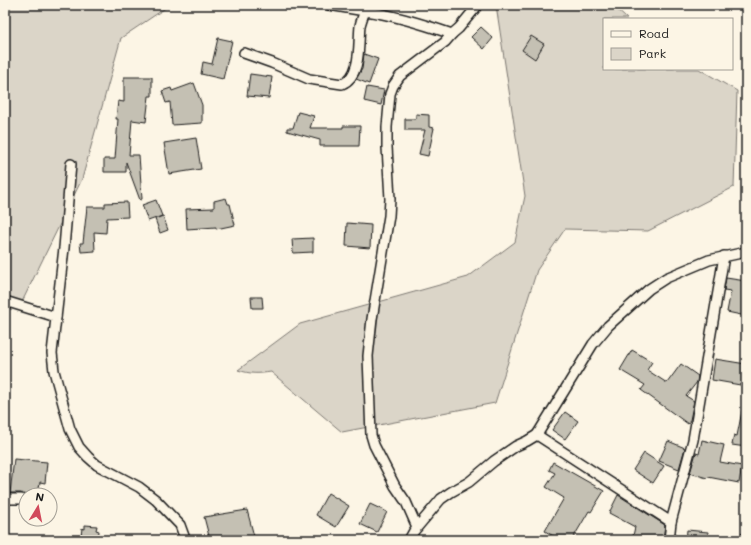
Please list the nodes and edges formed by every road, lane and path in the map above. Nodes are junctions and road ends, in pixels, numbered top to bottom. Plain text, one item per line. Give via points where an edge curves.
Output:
1 (329, 5) edge
2 (478, 5) edge
3 (365, 11) junction
4 (452, 34) junction
5 (244, 53) dead end
6 (71, 164) dead end
7 (746, 252) edge
8 (724, 256) junction
9 (5, 302) edge
10 (56, 317) junction
11 (536, 434) junction
12 (5, 499) edge
13 (18, 499) edge
14 (671, 522) junction
15 (417, 527) junction
16 (746, 537) edge
17 (184, 540) edge
18 (408, 540) edge
19 (669, 540) edge
20 (745, 540) edge

1 - 3 street
2 - 4 street
3 - 4 street via 424,24
3 - 5 street via 360,25 356,66 347,82 342,84 309,78
4 - 15 street via 400,76 390,94 387,127 389,216 368,356 371,435
6 - 10 street
7 - 8 street
8 - 11 street via 666,278 649,289 608,326
8 - 14 street via 693,440
9 - 10 street
10 - 17 street via 52,353 54,371 70,428 79,448 97,465 156,500 180,525
11 - 14 street
11 - 15 street via 441,499
12 - 13 street
14 - 19 street
15 - 18 street
16 - 20 street

